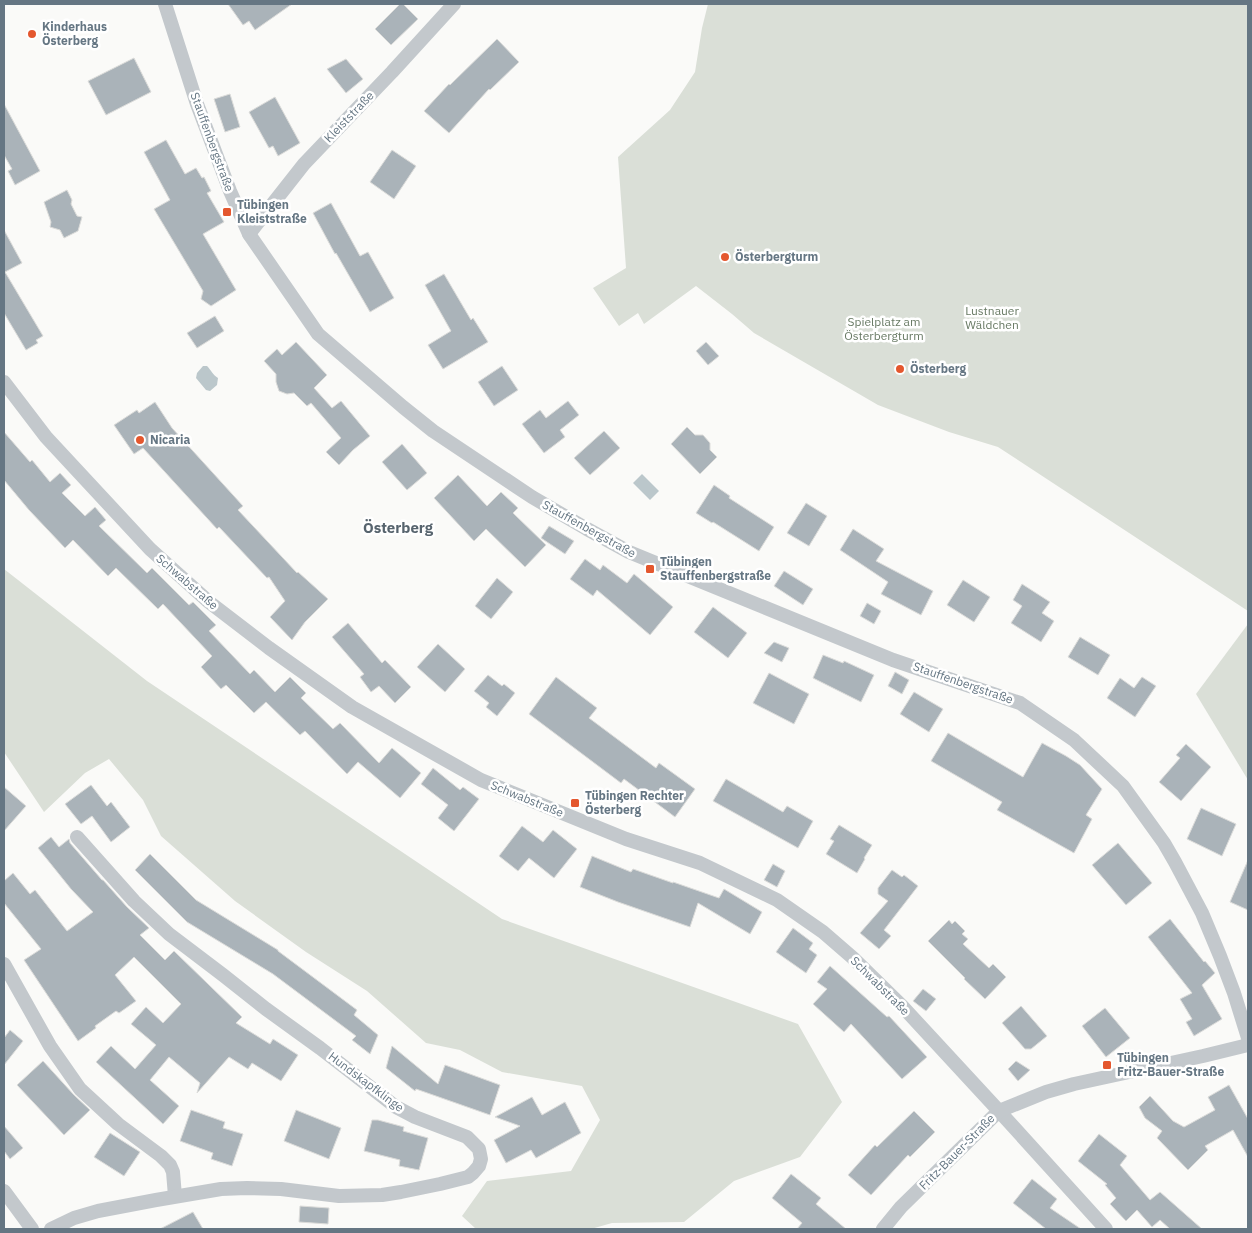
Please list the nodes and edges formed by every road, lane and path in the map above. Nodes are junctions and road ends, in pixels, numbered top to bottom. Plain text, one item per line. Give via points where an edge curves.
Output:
1 (165, 4) edge
2 (454, 4) edge
3 (248, 234) junction
4 (4, 382) edge
5 (77, 837) dead end
6 (4, 964) edge
7 (1248, 1038) edge
8 (1248, 1045) edge
9 (999, 1111) junction
10 (4, 1191) edge
11 (175, 1196) junction
12 (32, 1229) edge
13 (51, 1229) edge
14 (883, 1229) edge
15 (1106, 1229) edge

1 - 3 street, Stauffenbergstraße via 197,104
2 - 3 street, Kleiststraße via 304,164
3 - 7 street, Stauffenbergstraße via 318,334 433,430 532,497 645,559 892,660 1020,703 1074,740 1123,786 1176,862 1220,956
4 - 9 street, Schwabstraße via 46,437 150,549 208,602 269,648 352,707 482,780 626,839 700,863 777,900 823,932 854,959
5 - 11 street, Hundskapfklinge via 117,884 169,934 396,1107 467,1138 479,1148 481,1159 468,1177 382,1195 339,1196 241,1188
6 - 11 street via 50,1046 80,1089 170,1165
8 - 9 street, Fritz-Bauer-Straße via 1065,1086
9 - 14 street, Fritz-Bauer-Straße
9 - 15 street, Schwabstraße
10 - 12 street
11 - 13 street, Hundskapfklinge via 98,1211

